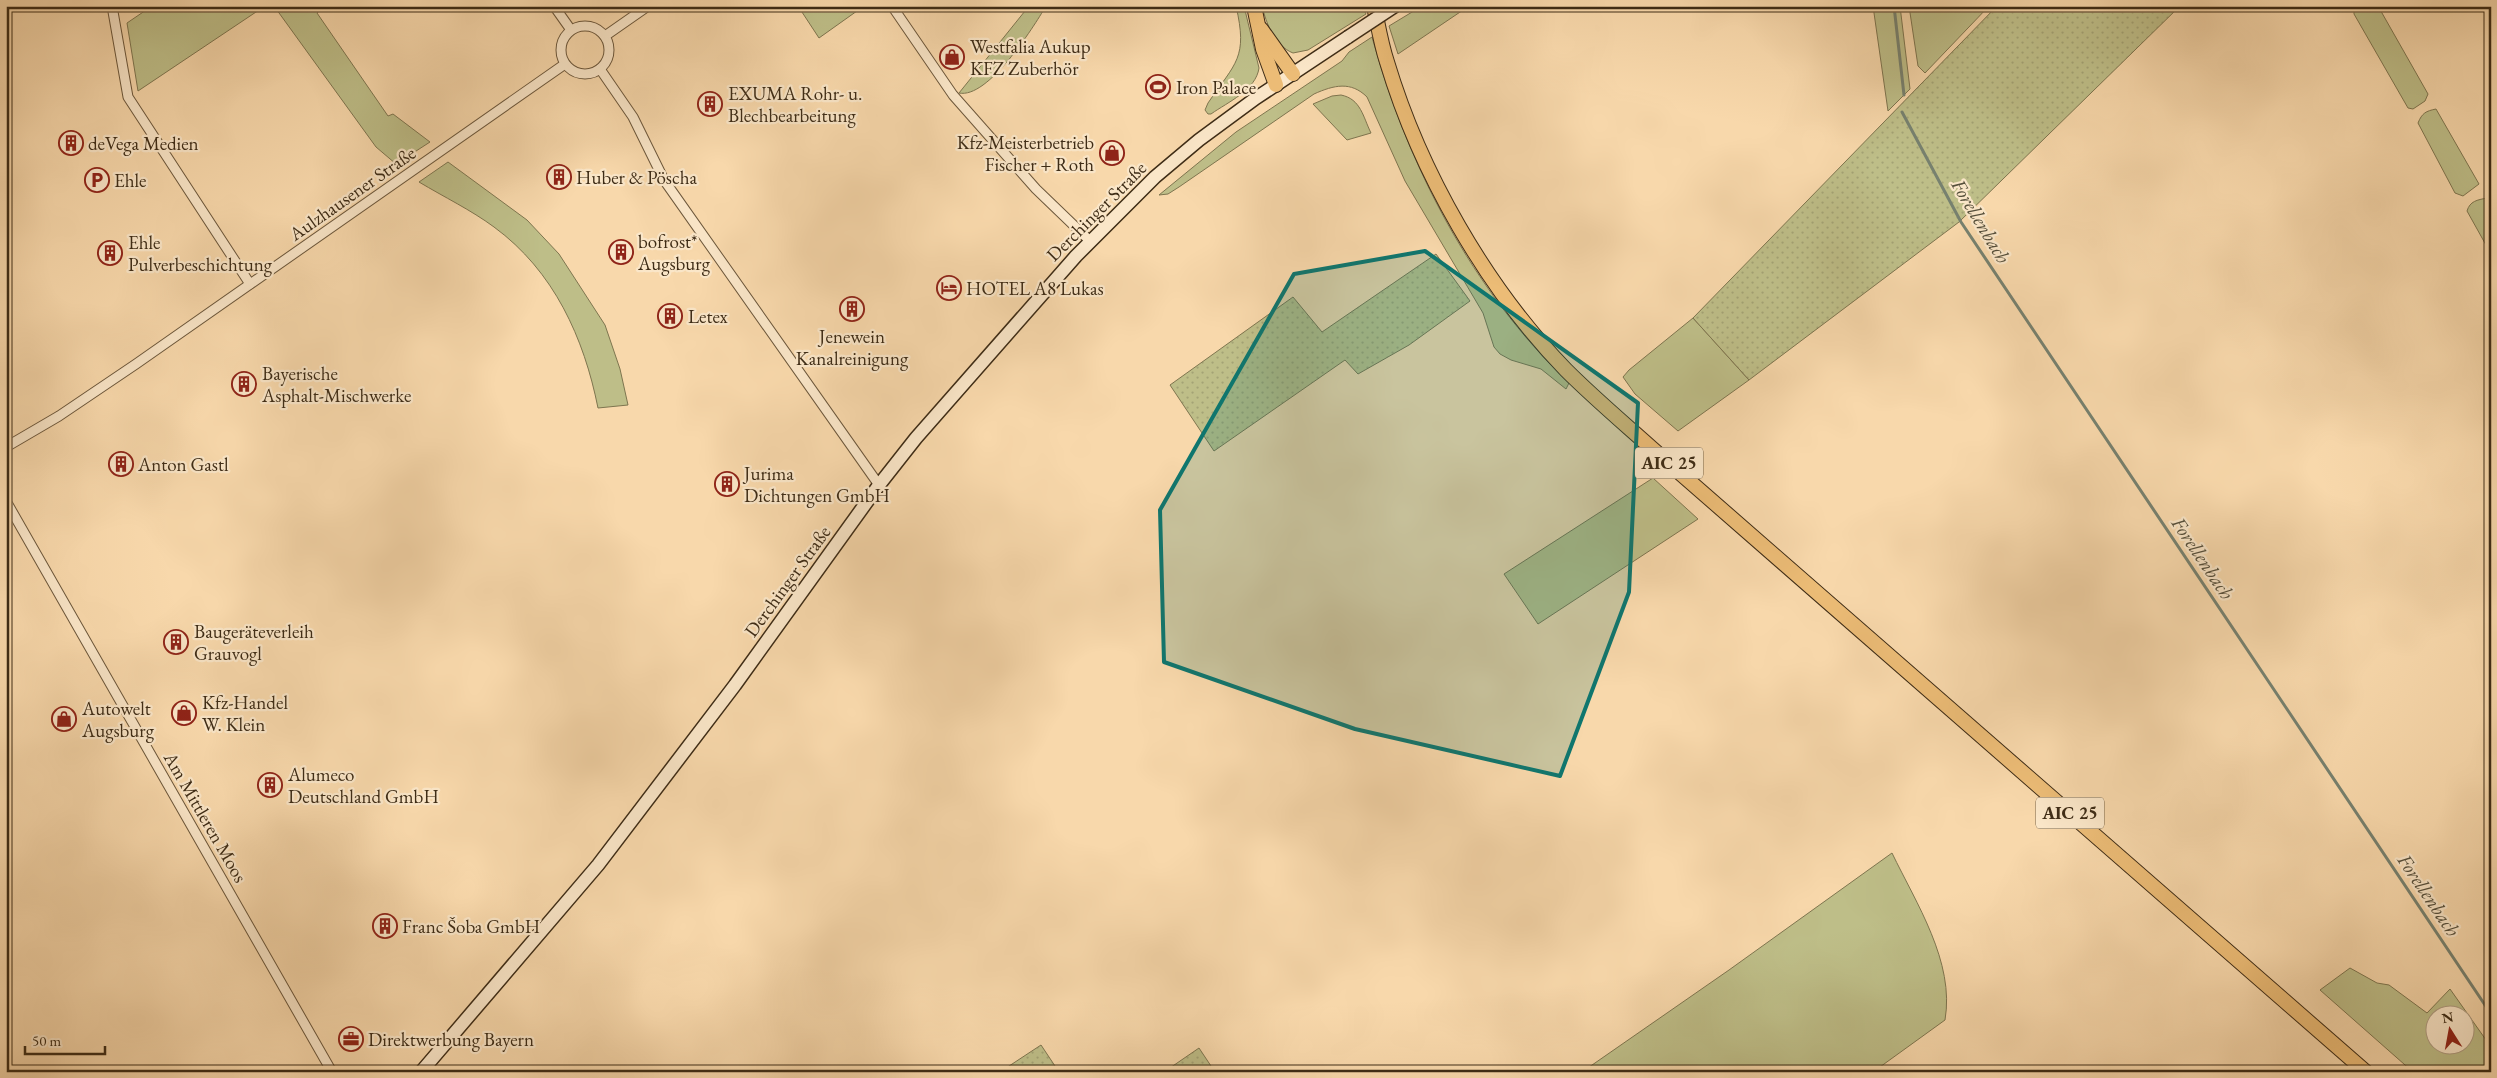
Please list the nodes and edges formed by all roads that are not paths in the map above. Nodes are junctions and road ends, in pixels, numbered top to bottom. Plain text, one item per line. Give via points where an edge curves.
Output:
1 (112, 6) edge
2 (554, 6) edge
3 (648, 6) edge
4 (892, 6) edge
5 (1254, 6) edge
6 (1374, 6) edge
7 (1395, 6) edge
8 (1258, 25) junction
9 (571, 30) junction
10 (605, 36) junction
11 (565, 64) junction
12 (600, 69) junction
13 (1293, 74) junction
14 (1276, 85) junction
15 (1090, 241) junction
16 (250, 284) junction
17 (6, 446) edge
18 (879, 485) junction
19 (6, 501) edge
20 (332, 1072) edge
21 (421, 1072) edge
22 (2366, 1072) edge

1 - 16 street via 128,97
2 - 9 street
3 - 10 street
4 - 15 street via 953,95 1036,190
5 - 8 main road
6 - 22 main road, AIC 25 via 1386,60 1425,163 1468,240 1510,304 1566,370
7 - 13 main road, Derchinger Straße, bridge
8 - 13 main road
8 - 14 main road
9 - 10 street via 585,26
9 - 11 street via 560,50
10 - 12 street via 608,57
11 - 12 street via 581,74
11 - 16 street, Aulzhausener Straße
12 - 18 street via 633,118 664,180
13 - 14 main road, Derchinger Straße
14 - 15 main road, Derchinger Straße via 1170,164
15 - 18 main road, Derchinger Straße via 931,420
16 - 17 street, Aulzhausener Straße via 65,412
18 - 21 main road, Derchinger Straße via 735,685 598,865
19 - 20 street, Am Mittleren Moos

